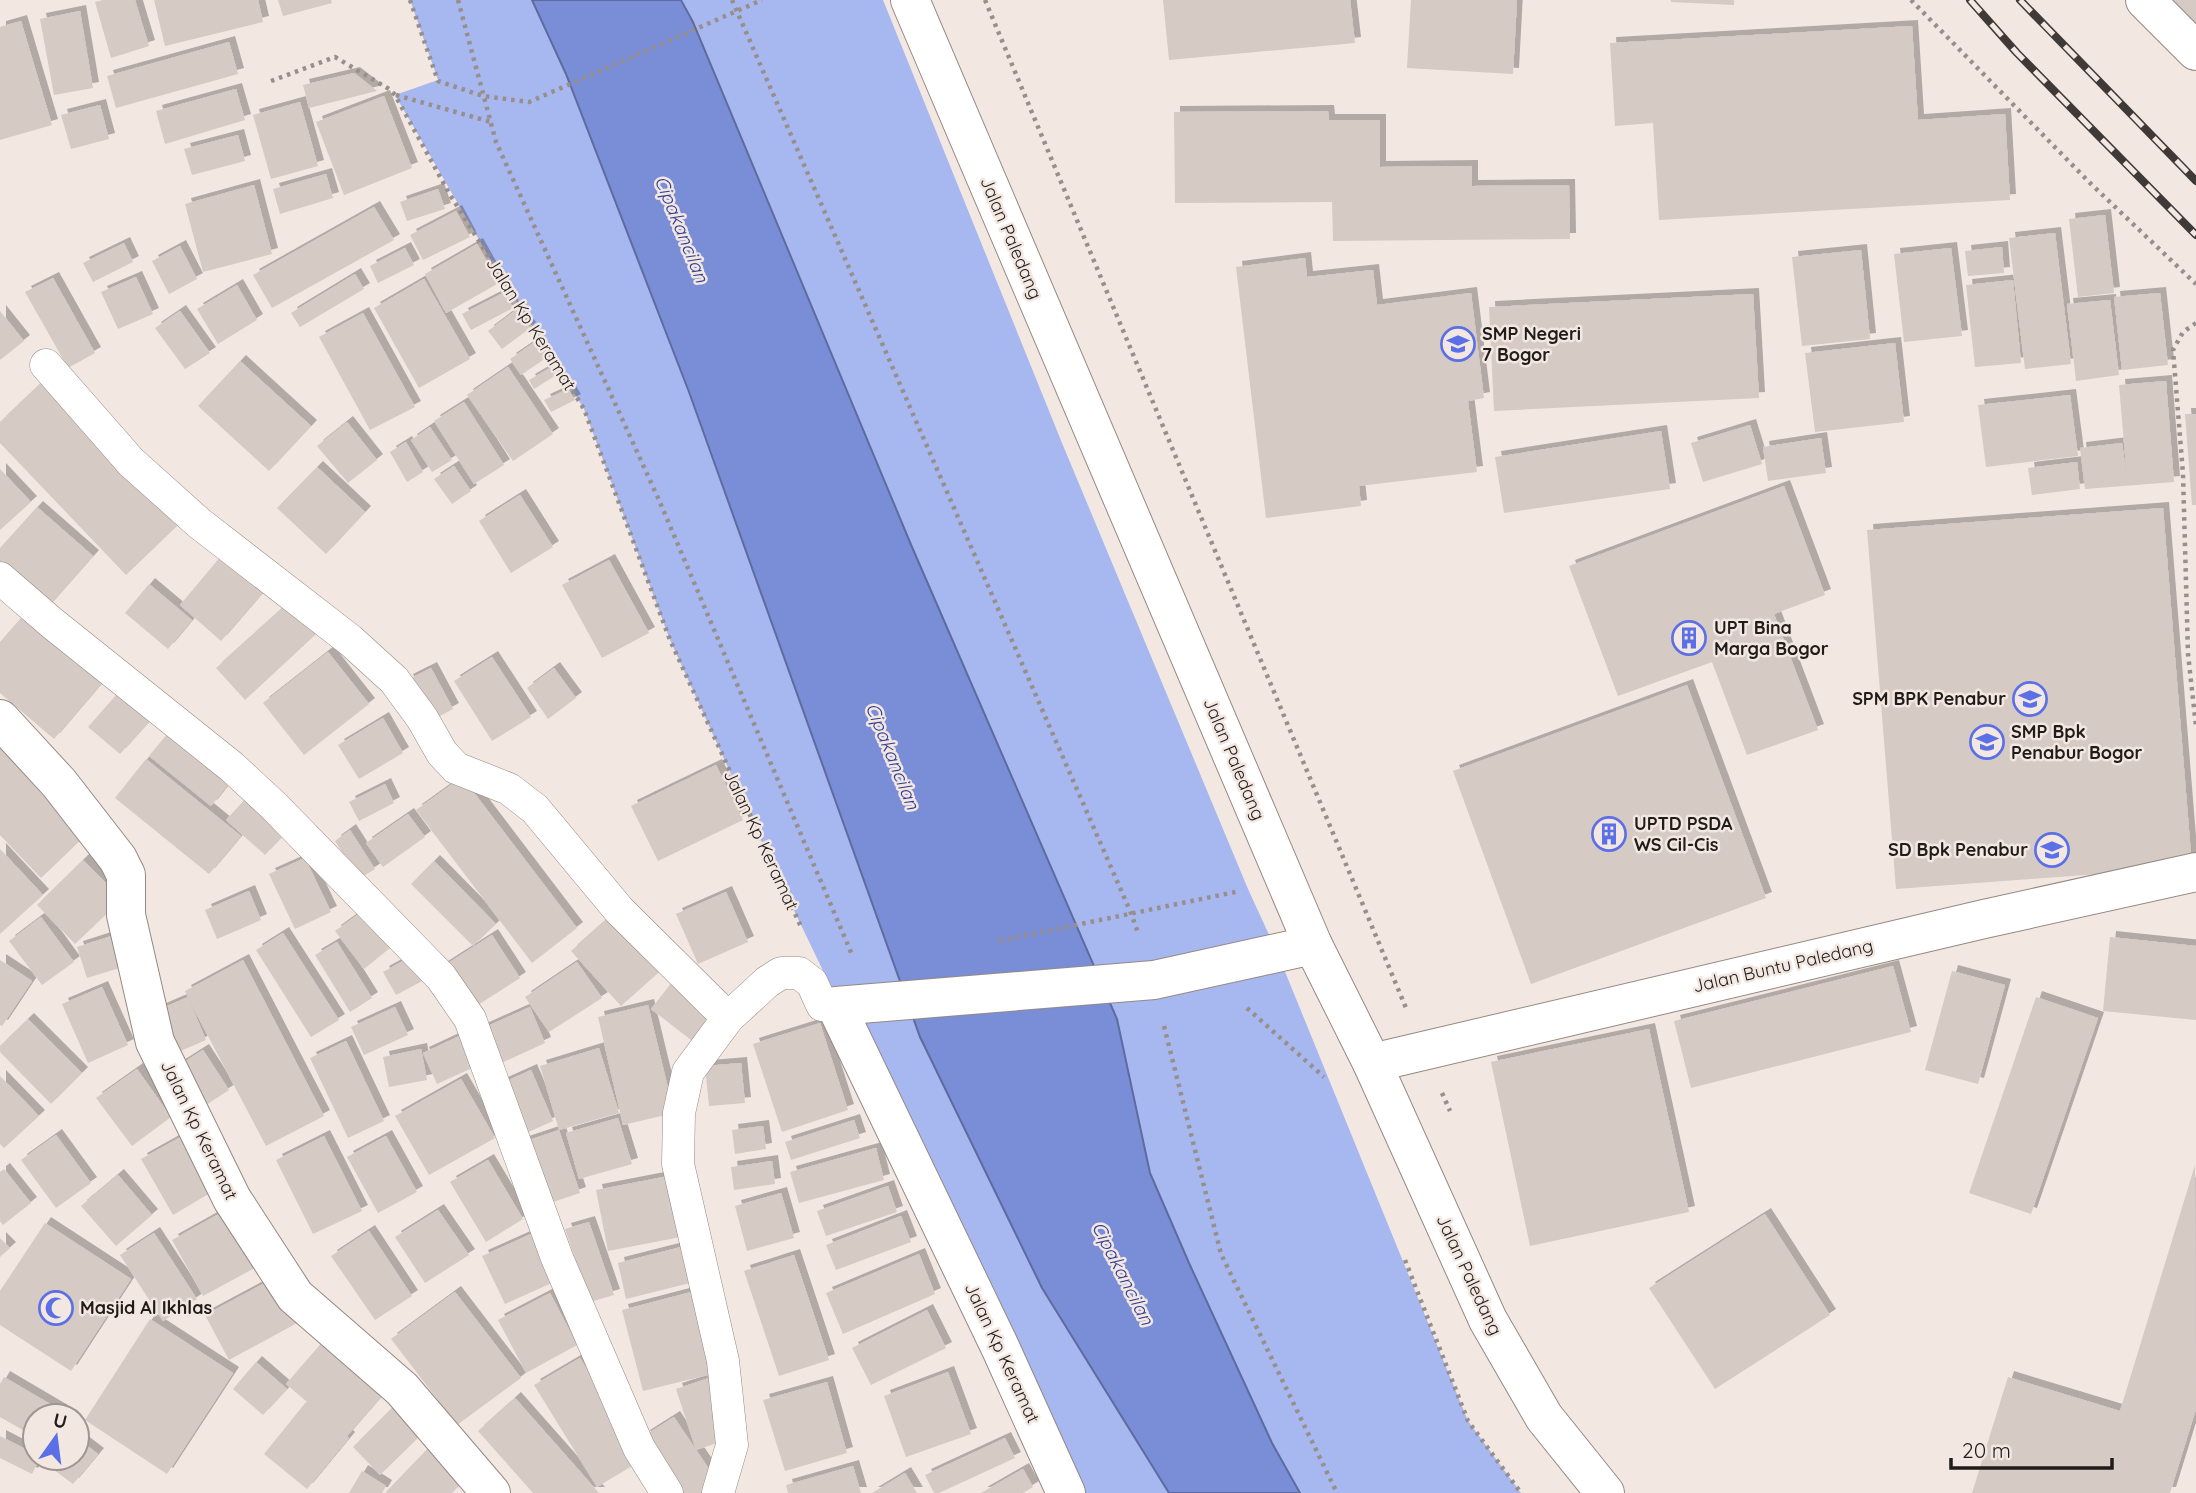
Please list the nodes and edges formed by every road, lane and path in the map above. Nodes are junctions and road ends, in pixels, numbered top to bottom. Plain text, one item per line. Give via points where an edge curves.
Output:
1 (410, 0) edge
2 (458, 0) edge
3 (732, 0) edge
4 (762, 0) edge
5 (910, 0) edge
6 (985, 0) edge
7 (1911, 0) edge
8 (2145, 0) edge
9 (737, 10) junction
10 (2196, 51) edge
11 (271, 81) dead end
12 (395, 95) junction
13 (483, 96) junction
14 (491, 122) junction
15 (2196, 284) edge
16 (2196, 323) edge
17 (46, 365) dead end
18 (0, 578) edge
19 (0, 719) edge
20 (2196, 726) edge
21 (2196, 872) edge
22 (1248, 889) dead end
23 (1131, 913) junction
24 (1111, 918) dead end
25 (807, 940) dead end
26 (1313, 945) junction
27 (853, 958) dead end
28 (1204, 971) junction
29 (1147, 981) junction
30 (844, 1005) junction
31 (729, 1018) junction
32 (1424, 1051) junction
33 (1371, 1063) junction
34 (1327, 1079) dead end
35 (491, 1493) edge
36 (667, 1493) edge
37 (718, 1493) edge
38 (1066, 1493) edge
39 (1337, 1493) edge
40 (1605, 1493) edge

1 - 13 path via 438,81
2 - 13 path
3 - 9 path
4 - 9 path
5 - 26 street, Jalan Paledang
6 - 32 path
7 - 15 path
8 - 10 street
9 - 13 path via 529,102
9 - 23 path
11 - 12 path via 335,57
12 - 14 path
12 - 25 path, Jalan Kp Keramat via 449,194 584,409 670,640
13 - 14 path
14 - 27 path via 496,142 659,500
16 - 20 path via 2183,332 2173,350 2183,474 2188,654
17 - 31 lane via 131,461 198,523 350,640 394,680 456,768 509,789 535,809 619,910
18 - 36 lane via 232,767 441,977 470,1019 557,1258 639,1448
19 - 35 street, Jalan Kp Keramat via 58,783 126,875 126,915 155,1042 232,1199 295,1296 402,1390
21 - 32 street, Jalan Buntu Paledang
22 - 23 path
23 - 24 path
23 - 29 path
26 - 28 street
26 - 33 street, Jalan Paledang
28 - 29 street
28 - 34 path
29 - 30 street
29 - 39 path via 1221,1254
30 - 31 lane via 822,1005 812,983 799,974 781,973
30 - 38 street, Jalan Kp Keramat
31 - 37 lane via 688,1072 679,1113 678,1164 723,1361 732,1445
32 - 33 street, Jalan Buntu Paledang
33 - 40 street, Jalan Paledang via 1488,1320 1544,1417

